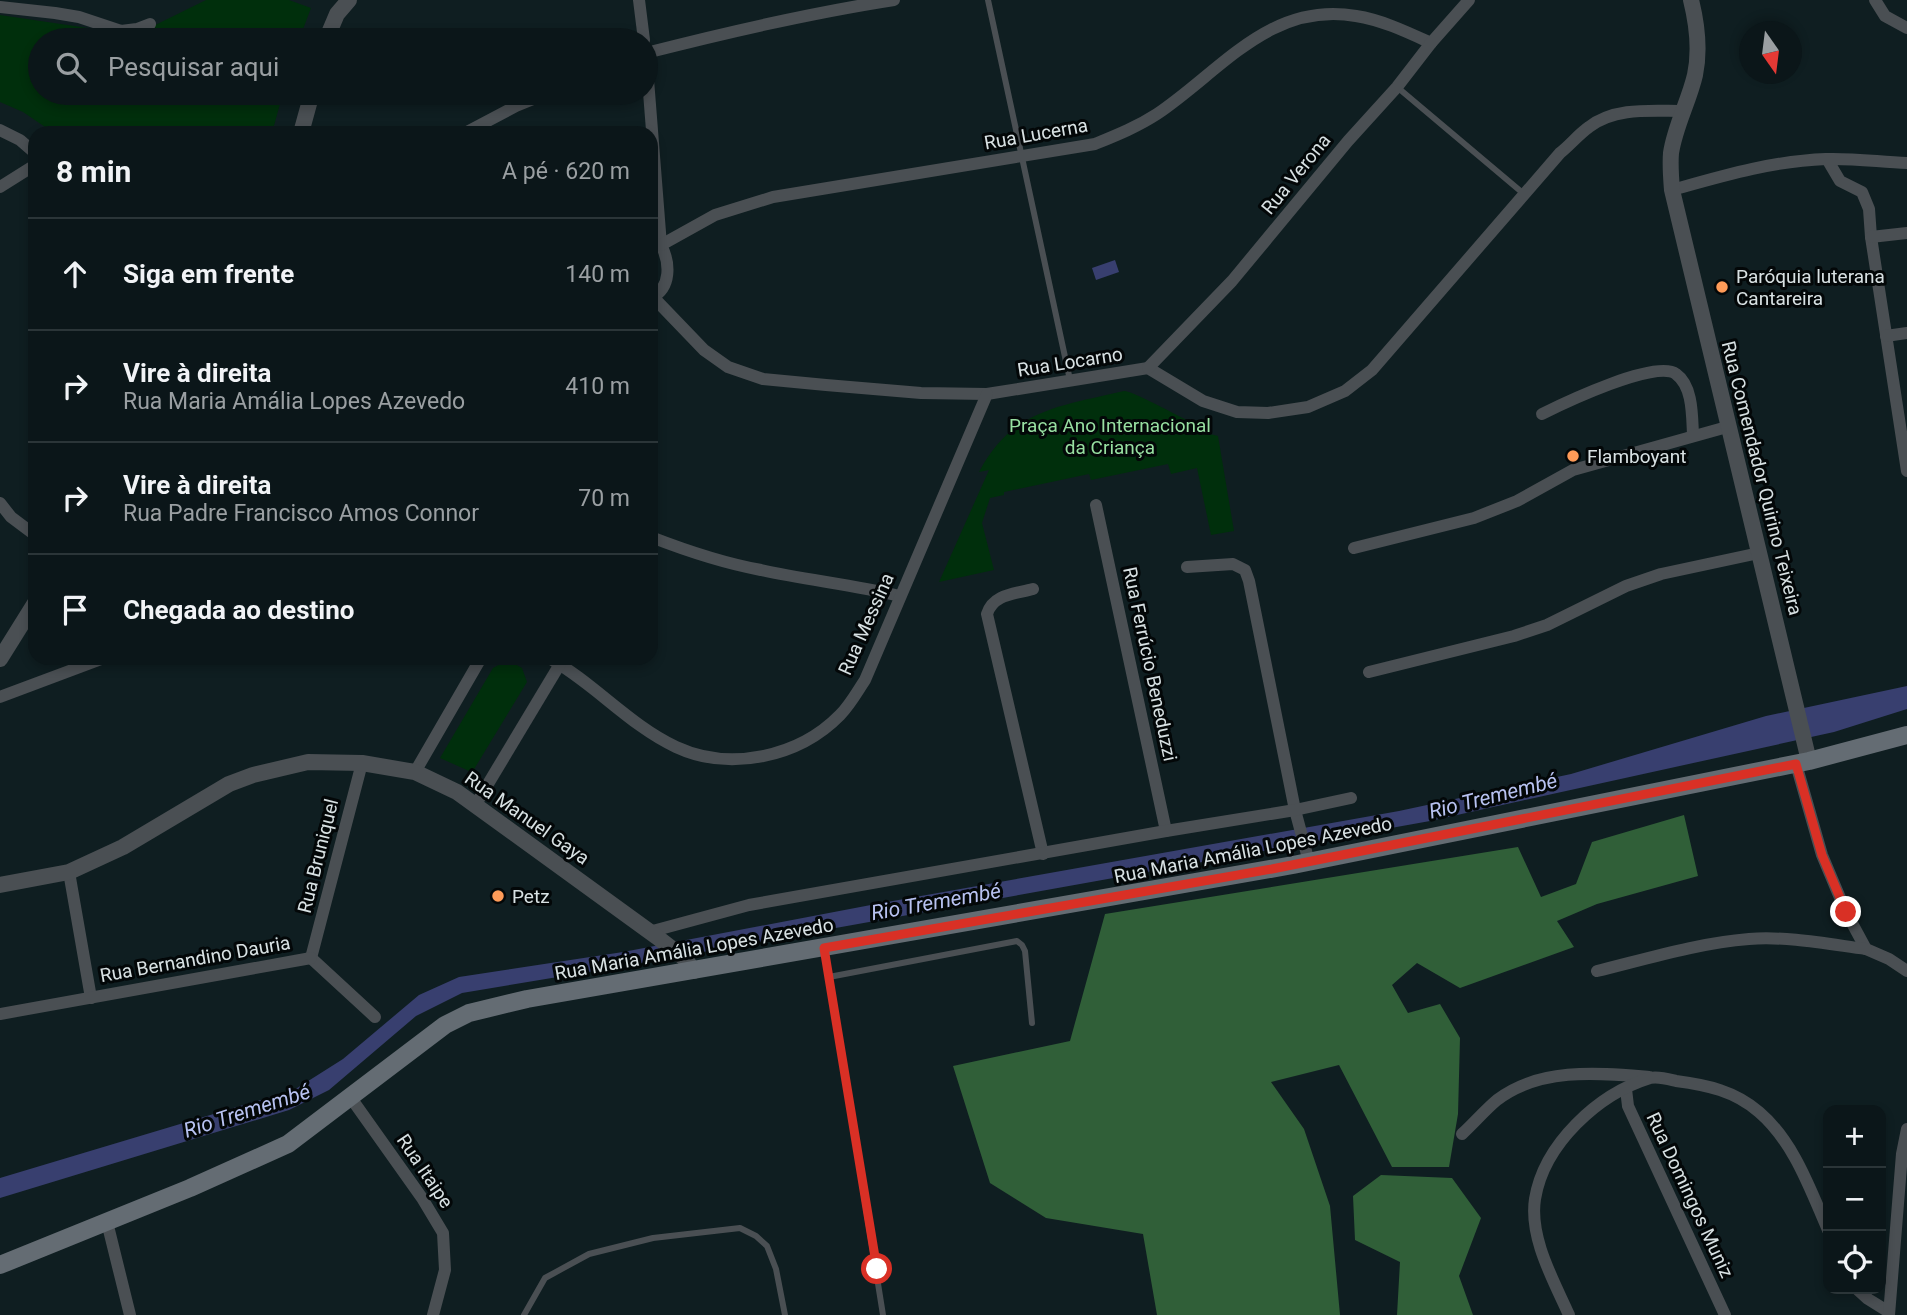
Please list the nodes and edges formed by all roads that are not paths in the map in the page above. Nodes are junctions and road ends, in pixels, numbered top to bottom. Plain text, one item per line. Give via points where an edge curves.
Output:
1 (349, 0) edge
2 (639, 0) edge
3 (894, 0) edge
4 (988, 0) edge
5 (1469, 0) edge
6 (1691, 0) edge
7 (1875, 0) edge
8 (0, 7) edge
9 (150, 24) dead end
10 (1907, 27) edge
11 (111, 28) edge
12 (140, 28) edge
13 (331, 28) edge
14 (642, 28) edge
15 (1431, 43) junction
16 (658, 50) edge
17 (1397, 87) junction
18 (309, 105) edge
19 (518, 105) edge
20 (649, 105) edge
21 (1682, 111) junction
22 (303, 126) edge
23 (478, 126) edge
24 (650, 126) edge
25 (0, 130) edge
26 (28, 147) edge
27 (1023, 157) junction
28 (1827, 159) junction
29 (1907, 163) edge
30 (28, 169) edge
31 (0, 187) edge
32 (1672, 190) junction
33 (1524, 194) junction
34 (1907, 233) edge
35 (1871, 237) junction
36 (658, 243) edge
37 (658, 246) edge
38 (658, 293) edge
39 (658, 304) edge
40 (1907, 333) edge
41 (1886, 336) junction
42 (1148, 368) junction
43 (1070, 382) junction
44 (987, 394) junction
45 (1542, 414) dead end
46 (1727, 427) junction
47 (1693, 435) junction
48 (1907, 471) edge
49 (0, 503) edge
50 (1096, 505) dead end
51 (28, 530) edge
52 (658, 540) edge
53 (1354, 548) dead end
54 (1759, 553) junction
55 (1187, 567) dead end
56 (1033, 589) dead end
57 (900, 596) junction
58 (28, 614) edge
59 (0, 659) edge
60 (85, 665) edge
61 (477, 665) edge
62 (552, 665) edge
63 (560, 665) edge
64 (1369, 672) dead end
65 (0, 697) edge
66 (1907, 735) edge
67 (362, 763) junction
68 (1803, 763) junction
69 (415, 772) junction
70 (1351, 799) dead end
71 (476, 804) junction
72 (1295, 810) junction
73 (1166, 831) junction
74 (1043, 855) junction
75 (1307, 856) junction
76 (69, 872) junction
77 (0, 885) edge
78 (653, 935) junction
79 (824, 948) junction
80 (1866, 949) junction
81 (311, 958) junction
82 (689, 964) junction
83 (1597, 971) dead end
84 (1907, 971) edge
85 (829, 977) junction
86 (91, 998) junction
87 (0, 1014) edge
88 (375, 1017) dead end
89 (1032, 1023) dead end
90 (1653, 1077) junction
91 (1626, 1089) junction
92 (351, 1098) junction
93 (1907, 1129) edge
94 (1462, 1134) dead end
95 (1823, 1219) edge
96 (107, 1222) junction
97 (0, 1265) edge
98 (1862, 1294) edge
99 (1889, 1313) edge
100 (130, 1315) edge
101 (433, 1315) edge
102 (524, 1315) edge
103 (785, 1315) edge
104 (883, 1315) edge
105 (1569, 1315) edge
106 (1724, 1315) edge

1 - 13 street
2 - 14 street
3 - 16 street via 752,25
4 - 27 lane
5 - 15 street, Rua Verona
6 - 21 street, Rua Comendador Quirino Teixeira via 1696,18 1695,75
7 - 10 street via 1885,16
8 - 11 street via 55,13
9 - 12 street
15 - 17 street, Rua Verona
15 - 27 street, Rua Lucerna via 1355,16 1298,18 1262,33 1126,132 1095,144
17 - 33 lane
17 - 42 street, Rua Verona via 1232,281
18 - 22 street
19 - 23 street
20 - 24 street
21 - 32 street, Rua Comendador Quirino Teixeira via 1671,153
21 - 33 street, Rua Locarno via 1634,111 1591,125
25 - 26 street
27 - 36 street, Rua Lucerna via 773,197 715,215
27 - 43 lane
28 - 29 street
28 - 32 street via 1751,168
28 - 35 street via 1840,181 1862,192 1867,200
30 - 31 street
32 - 46 street, Rua Comendador Quirino Teixeira
33 - 42 street, Rua Locarno via 1373,370 1345,391 1308,407 1237,412 1203,401
34 - 35 street
35 - 41 street
37 - 38 street via 668,259 668,275
39 - 44 street, Rua Locarno via 704,350 728,367 763,379
40 - 41 street
41 - 48 street
42 - 43 street, Rua Locarno
43 - 44 street, Rua Locarno
44 - 57 street, Rua Messina
45 - 47 street via 1604,386 1668,370 1677,374 1691,403
46 - 47 street
46 - 54 street, Rua Comendador Quirino Teixeira
47 - 53 street via 1573,470 1474,518
49 - 51 street
50 - 73 street, Rua Ferrúcio Beneduzzi
52 - 57 street via 759,570
54 - 64 street via 1661,574 1547,625
54 - 68 street, Rua Comendador Quirino Teixeira via 1802,732
55 - 72 street via 1233,564 1245,570
56 - 74 street via 996,599 987,614
57 - 63 street, Rua Messina via 865,680 841,715 784,751 747,759 699,755 675,747
58 - 59 street
60 - 65 street
61 - 69 street
62 - 71 street
66 - 68 main road, Rua Maria Amália Lopes Azevedo
67 - 69 street, Rua Manuel Gaya
67 - 76 street, Rua Manuel Gaya via 307,762 253,775
67 - 81 street, Rua Bruniquel
68 - 75 main road, Rua Maria Amália Lopes Azevedo
68 - 80 street via 1822,855
69 - 71 street, Rua Manuel Gaya
70 - 72 street, Rua Maria Amália Lopes Azevedo
71 - 78 street, Rua Manuel Gaya
72 - 73 street, Rua Maria Amália Lopes Azevedo
72 - 75 street
73 - 74 street, Rua Maria Amália Lopes Azevedo
74 - 78 street, Rua Maria Amália Lopes Azevedo via 749,905
75 - 79 main road, Rua Maria Amália Lopes Azevedo
76 - 77 street, Rua Manuel Gaya
76 - 86 street
78 - 82 street, Rua Manuel Gaya
79 - 82 main road, Rua Maria Amália Lopes Azevedo
79 - 85 lane
80 - 83 street via 1748,939
80 - 84 street
81 - 86 street, Rua Bernandino Dauria
81 - 88 street, Rua Bernandino Dauria
82 - 92 main road, Rua Maria Amália Lopes Azevedo via 470,1013 445,1025
85 - 89 lane via 1017,941 1025,951
85 - 104 lane
86 - 87 street, Rua Bernandino Dauria
90 - 91 street
90 - 94 street via 1592,1073 1543,1080 1499,1099
90 - 95 street via 1725,1090 1760,1112 1799,1166
91 - 105 street via 1587,1113 1570,1130 1543,1171 1535,1200 1535,1225
91 - 106 street, Rua Domingos Muniz via 1628,1106
92 - 96 main road, Rua Maria Amália Lopes Azevedo via 276,1150
92 - 101 street, Rua Itaipe via 443,1233 445,1270
93 - 99 street
96 - 97 main road, Rua Maria Amália Lopes Azevedo
96 - 100 street
98 - 99 street
102 - 103 lane via 545,1278 589,1254 653,1238 740,1228 767,1246

